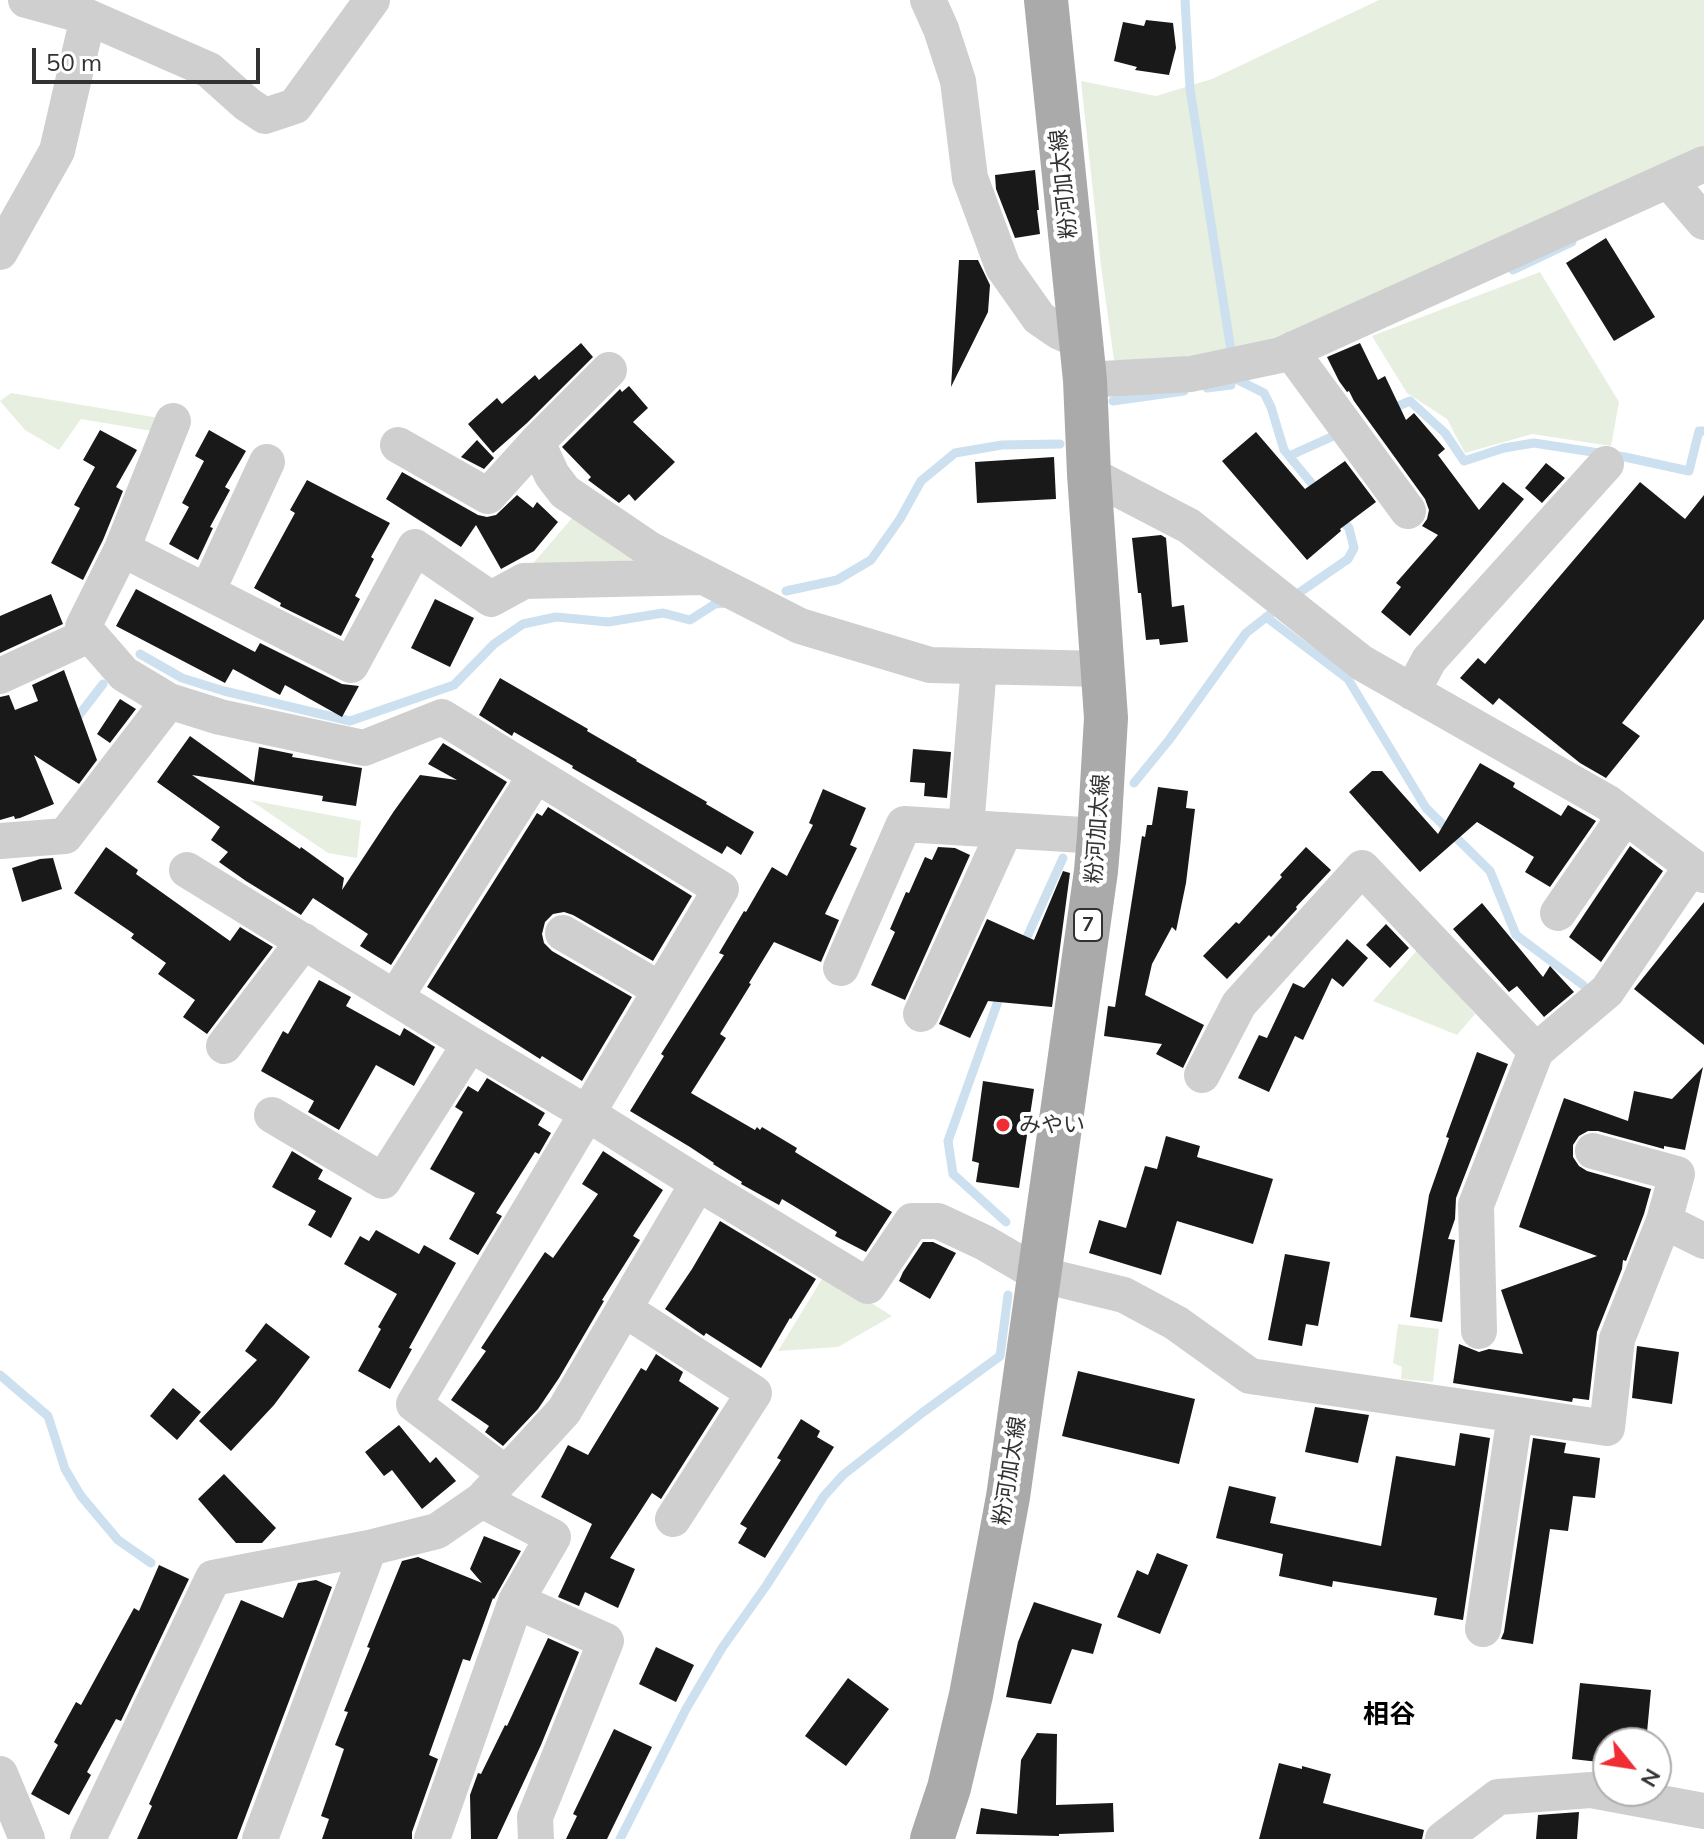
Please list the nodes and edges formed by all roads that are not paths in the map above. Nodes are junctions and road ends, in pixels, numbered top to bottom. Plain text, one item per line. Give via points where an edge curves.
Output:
1 (26, 0) edge
2 (372, 0) edge
3 (928, 0) edge
4 (1046, 0) edge
5 (88, 17) junction
6 (1704, 164) edge
7 (1685, 200) edge
8 (0, 252) edge
9 (1293, 349) junction
10 (1083, 361) junction
11 (609, 370) dead end
12 (173, 421) dead end
13 (537, 442) junction
14 (398, 445) dead end
15 (267, 462) dead end
16 (1606, 464) dead end
17 (1089, 474) junction
18 (1408, 511) dead end
19 (122, 549) junction
20 (703, 577) junction
21 (207, 592) junction
22 (89, 635) junction
23 (979, 666) junction
24 (1103, 669) junction
25 (0, 676) edge
26 (1412, 692) junction
27 (169, 701) junction
28 (536, 775) junction
29 (1625, 816) junction
30 (966, 828) junction
31 (1005, 830) junction
32 (1099, 836) junction
33 (0, 841) edge
34 (187, 870) dead end
35 (1698, 871) edge
36 (1558, 913) dead end
37 (563, 933) dead end
38 (304, 941) junction
39 (841, 968) dead end
40 (661, 990) junction
41 (395, 998) junction
42 (921, 1014) dead end
43 (470, 1044) junction
44 (224, 1046) dead end
45 (1536, 1051) junction
46 (1202, 1075) dead end
47 (588, 1114) junction
48 (272, 1115) dead end
49 (1593, 1151) dead end
50 (698, 1183) junction
51 (1664, 1221) junction
52 (1704, 1241) edge
53 (1038, 1274) junction
54 (624, 1309) junction
55 (1479, 1331) dead end
56 (1515, 1415) junction
57 (506, 1474) junction
58 (482, 1500) junction
59 (673, 1519) dead end
60 (369, 1548) junction
61 (516, 1601) junction
62 (1483, 1629) dead end
63 (0, 1774) edge
64 (1704, 1811) edge
65 (27, 1839) edge
66 (88, 1839) edge
67 (260, 1839) edge
68 (432, 1839) edge
69 (536, 1839) edge
70 (932, 1839) edge
71 (1443, 1839) edge

1 - 5 street
2 - 5 street via 295,106 265,116 209,70
3 - 10 street via 958,81 970,178 1003,267 1039,318
4 - 10 main road, 粉河加太線 / 7
5 - 8 street via 57,151
6 - 7 street
7 - 9 street
9 - 10 street via 1191,374
9 - 18 street
10 - 17 main road, 粉河加太線 / 7
11 - 13 street
12 - 19 street
13 - 14 street via 488,496
13 - 20 street via 565,492 649,549
15 - 21 street
16 - 26 street via 1429,660
17 - 24 main road, 粉河加太線 / 7
17 - 26 street via 1189,526 1362,663
19 - 21 street
19 - 22 street via 83,627
20 - 21 street via 524,581 491,599 415,547 351,665
20 - 23 street via 800,626 930,665
22 - 25 street
22 - 27 street via 124,674
23 - 24 street
23 - 30 street
24 - 32 main road, 粉河加太線 / 7 via 1106,718
26 - 29 street
27 - 28 street via 364,748 442,717
27 - 33 street via 65,836
28 - 40 street via 721,889
28 - 41 street
29 - 35 street
29 - 36 street
30 - 31 street
30 - 39 street via 904,824
31 - 32 street
31 - 42 street
32 - 53 main road, 粉河加太線 / 7
34 - 38 street
35 - 45 street via 1607,991
37 - 40 street
38 - 41 street
38 - 44 street
40 - 47 street
41 - 43 street
43 - 47 street
43 - 48 street via 383,1181
45 - 46 street via 1362,868 1239,1004
45 - 55 street via 1476,1205
47 - 50 street
47 - 57 street via 414,1404
49 - 51 street via 1677,1174
50 - 53 street via 868,1286 912,1221 938,1221
50 - 54 street
51 - 52 street
51 - 56 street via 1617,1339 1607,1428
53 - 56 street via 1124,1295 1176,1323 1250,1376
53 - 70 main road, 粉河加太線 / 7 via 1008,1497 974,1679
54 - 57 street via 564,1411
54 - 59 street via 754,1393
56 - 62 street
57 - 58 street
58 - 60 street via 437,1531
58 - 61 street via 553,1537
60 - 66 street via 213,1578
60 - 67 street
61 - 68 street
61 - 69 street via 606,1641 535,1817
63 - 65 street
64 - 71 street via 1591,1790 1498,1797

